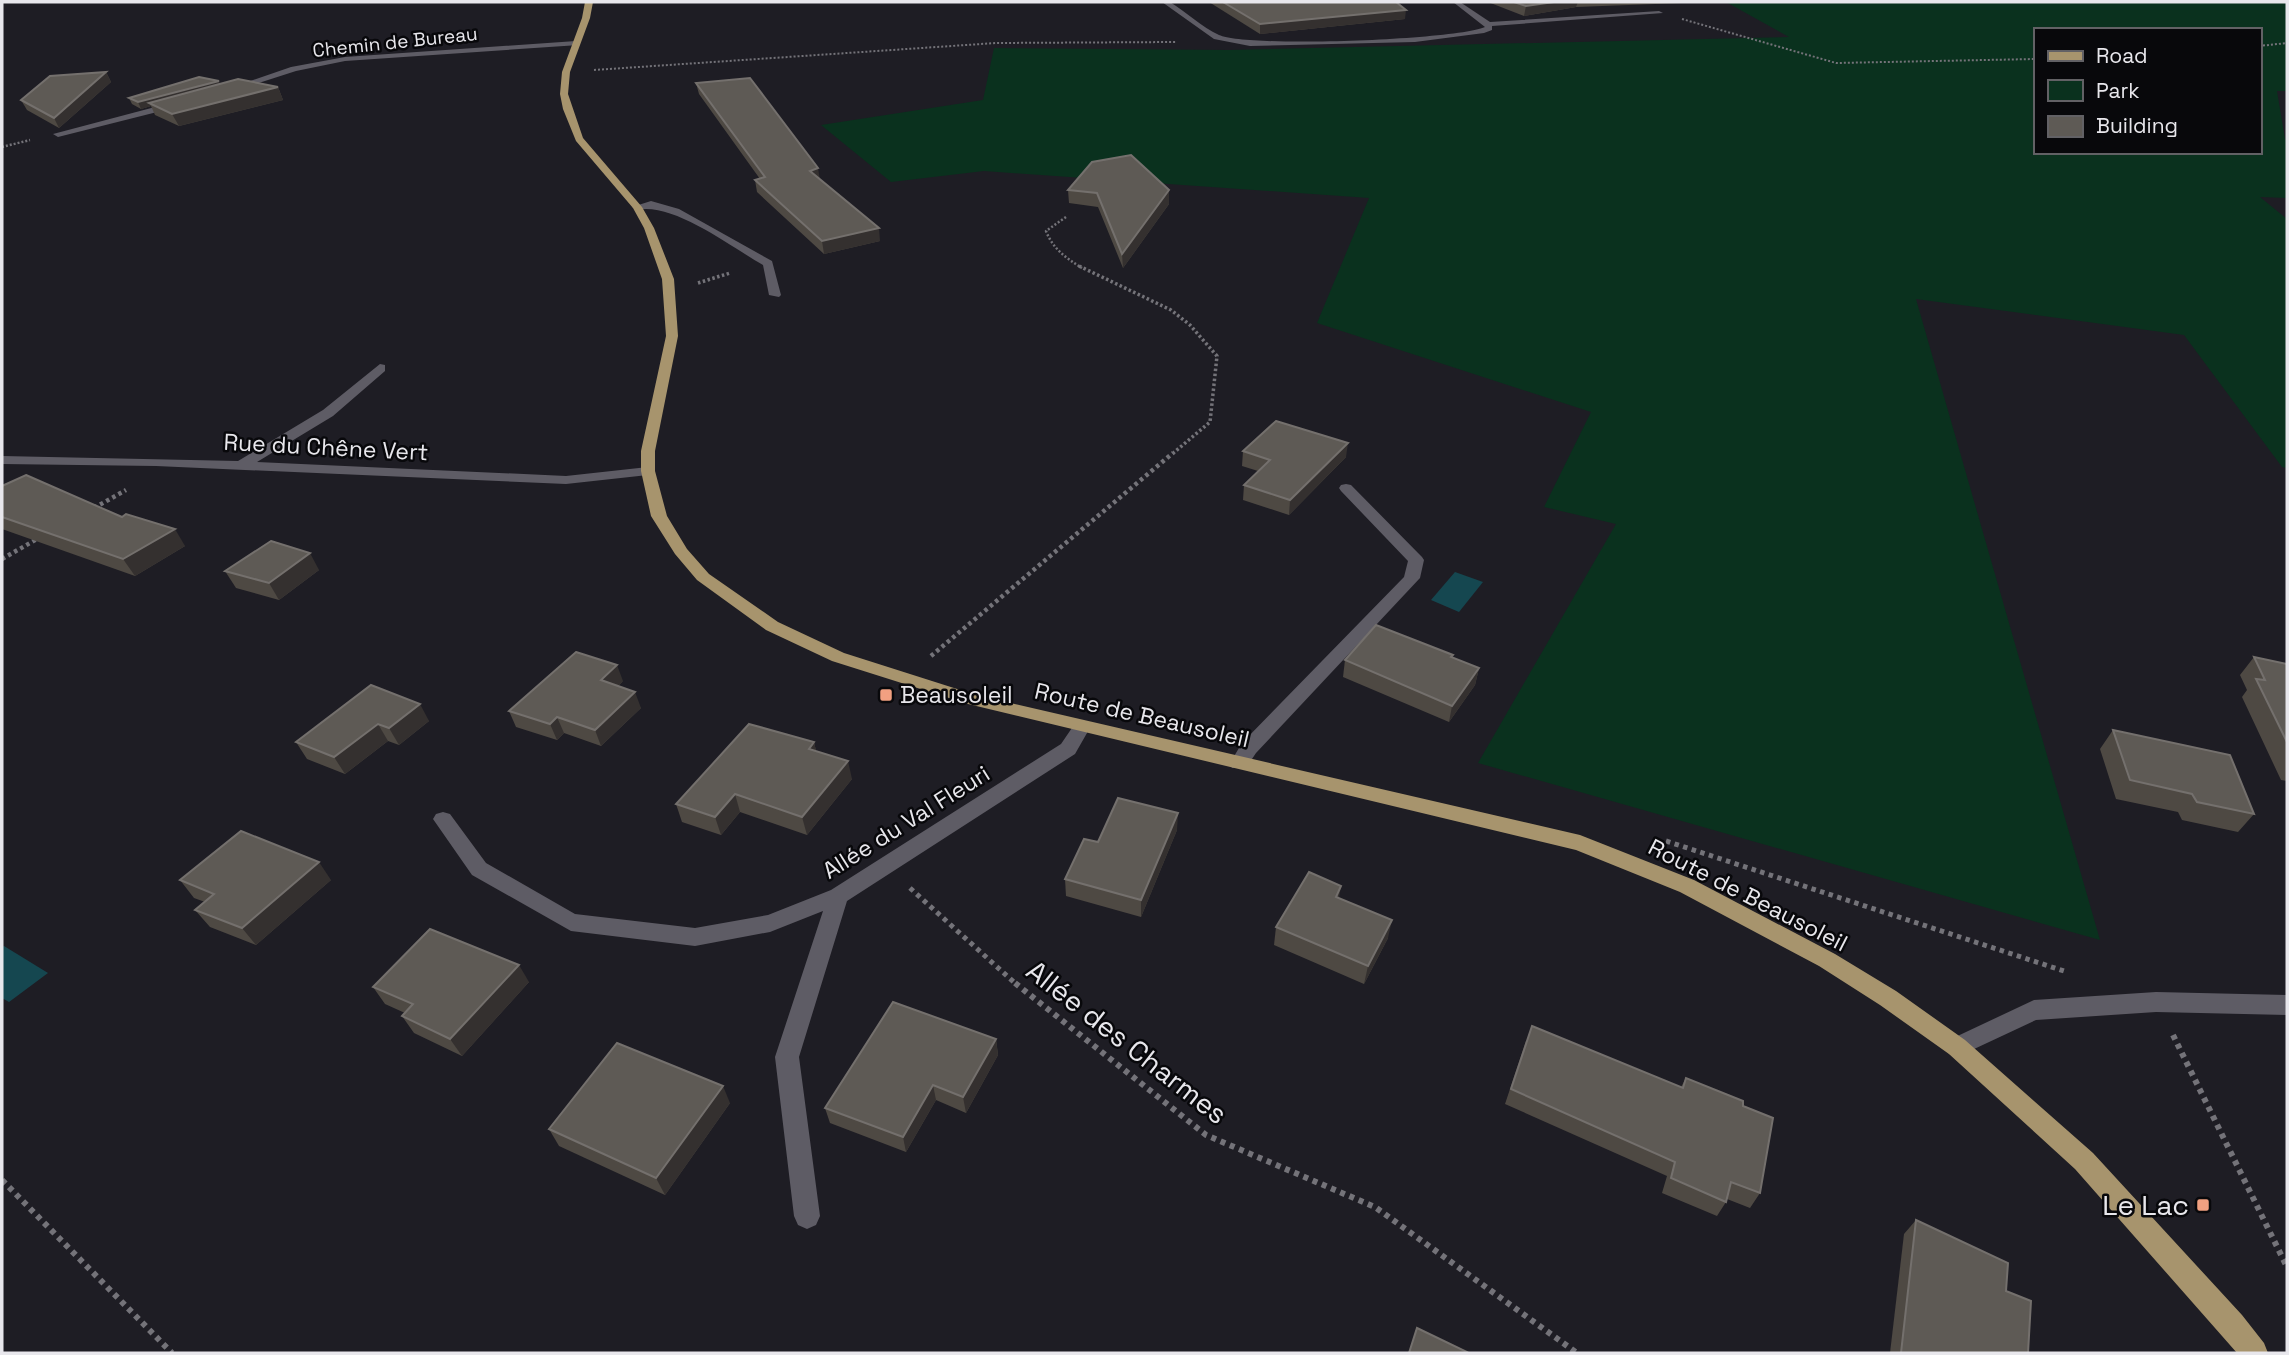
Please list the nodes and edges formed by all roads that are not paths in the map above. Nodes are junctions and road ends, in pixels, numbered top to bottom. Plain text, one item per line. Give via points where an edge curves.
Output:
1 (589, 2) edge
2 (1166, 2) edge
3 (1456, 2) edge
4 (1660, 13) road end
5 (1489, 24) junction
6 (576, 43) junction
7 (223, 92) edge
8 (186, 102) edge
9 (58, 134) edge
10 (637, 207) junction
11 (775, 295) dead end
12 (380, 368) dead end
13 (2, 460) edge
14 (242, 466) junction
15 (648, 471) junction
16 (1346, 488) dead end
17 (1082, 726) junction
18 (1239, 763) junction
19 (443, 820) dead end
20 (838, 896) junction
21 (2287, 1005) edge
22 (1957, 1047) junction
23 (807, 1216) dead end
24 (2254, 1353) edge

1 - 6 main road, Route de Beausoleil
2 - 5 street via 1217,37 1250,44 1415,40 1472,34
3 - 5 street
4 - 5 street
6 - 7 street, Chemin de Bureau via 345,60 295,69
6 - 10 main road, Route de Beausoleil via 564,82 572,124 579,139
8 - 9 street
10 - 11 street via 652,204 675,211 768,262
10 - 15 main road, Route de Beausoleil via 658,247 671,309 672,336 648,451
12 - 14 street via 328,413
13 - 14 street, Rue du Chêne Vert
14 - 15 street, Rue du Chêne Vert via 566,480
15 - 17 main road, Route de Beausoleil via 659,516 681,551 703,577 772,626 838,657
16 - 18 street via 1416,560 1412,578
17 - 18 main road, Route de Beausoleil
17 - 20 street, Allée du Val Fleuri via 1068,749
18 - 22 main road, Route de Beausoleil via 1580,843 1687,886 1827,960
19 - 20 street, Allée du Val Fleuri via 479,869 571,922 695,937 770,923
20 - 23 street via 787,1057
21 - 22 street via 2156,1002 2034,1010
22 - 24 main road, Route de Beausoleil via 2084,1161

